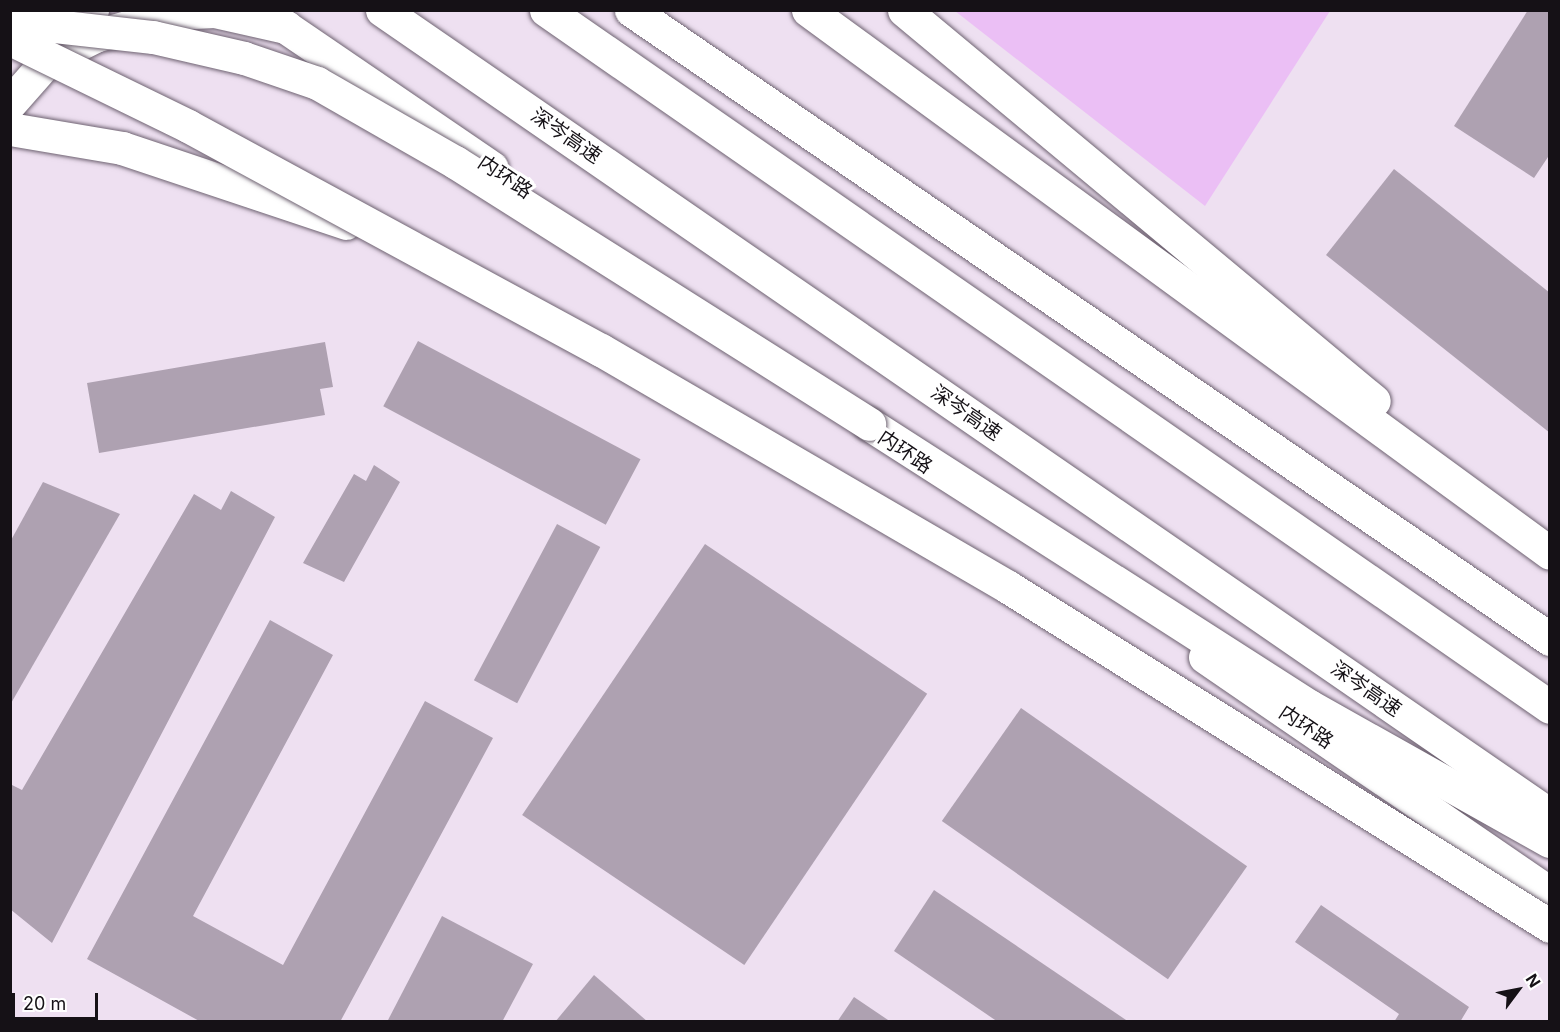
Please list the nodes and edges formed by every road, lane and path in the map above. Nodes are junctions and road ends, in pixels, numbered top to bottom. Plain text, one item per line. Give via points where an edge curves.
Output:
1 (92, 10) edge
2 (382, 10) edge
3 (546, 10) edge
4 (631, 10) edge
5 (808, 10) edge
6 (904, 10) edge
7 (273, 19) edge
8 (10, 21) edge
9 (10, 39) edge
10 (45, 61) junction
11 (10, 102) edge
12 (10, 129) edge
13 (424, 250) junction
14 (1550, 551) edge
15 (1550, 639) edge
16 (1550, 707) edge
17 (1550, 815) edge
18 (1550, 841) edge
19 (1550, 893) edge
20 (1550, 926) edge

1 - 10 main road
2 - 17 main road, 深岑高速
3 - 16 main road
4 - 15 main road
5 - 14 main road
6 - 14 main road
7 - 10 main road via 214,11 175,12 95,36
7 - 19 main road, 内环路
8 - 18 main road, bridge via 164,40 244,58 337,94 455,162 1309,706
9 - 13 main road, bridge
10 - 11 main road
12 - 13 main road, bridge via 55,133 145,154
13 - 20 main road, bridge via 907,526

